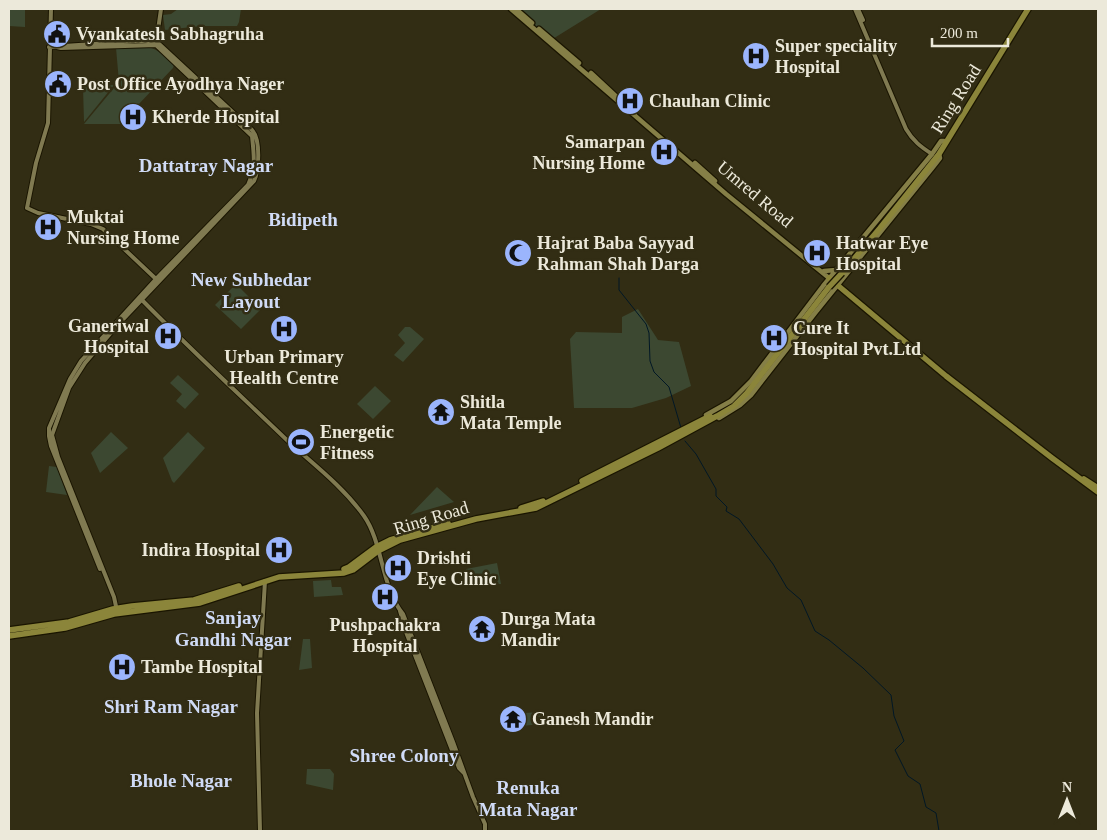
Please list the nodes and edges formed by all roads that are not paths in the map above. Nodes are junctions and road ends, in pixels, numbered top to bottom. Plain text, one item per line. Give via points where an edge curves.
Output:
1 (51, 9) edge
2 (161, 9) edge
3 (510, 9) edge
4 (516, 9) edge
5 (856, 9) edge
6 (1027, 9) edge
7 (537, 29) junction
8 (156, 44) junction
9 (49, 47) junction
10 (944, 141) junction
11 (932, 154) junction
12 (940, 154) junction
13 (839, 271) junction
14 (824, 272) junction
15 (830, 277) junction
16 (157, 280) junction
17 (838, 284) junction
18 (826, 286) junction
19 (140, 299) junction
20 (705, 420) junction
21 (1063, 465) junction
22 (1098, 488) edge
23 (1098, 492) edge
24 (377, 549) junction
25 (268, 579) junction
26 (115, 612) junction
27 (9, 630) edge
28 (9, 636) edge
29 (260, 831) edge
30 (485, 831) edge

1 - 9 main road
2 - 8 main road
3 - 7 main road
4 - 7 main road, Umred Road
5 - 11 main road via 907,129 923,149
6 - 10 highway, Ring Road
6 - 12 highway, Ring Road
7 - 14 main road, Umred Road
8 - 9 main road
8 - 16 main road via 252,136 255,165 248,185
9 - 16 main road via 48,124 27,208 103,229
10 - 11 main road
10 - 13 highway, Ring Road via 890,212
11 - 13 main road
12 - 13 highway, Ring Road via 880,228
12 - 17 main road via 933,167
13 - 14 main road
13 - 15 main road
13 - 18 highway, Ring Road, bridge
14 - 15 main road, Umred Road
14 - 18 main road
15 - 17 highway
15 - 18 main road
16 - 19 main road
17 - 20 main road via 751,395 712,422
17 - 21 highway via 946,376
18 - 20 highway, Ring Road via 744,393
19 - 24 main road via 339,486 365,517
19 - 26 main road via 78,366 49,428 52,446
20 - 24 highway, Ring Road via 536,508 476,519
21 - 22 highway
21 - 23 highway
24 - 25 highway, Ring Road via 353,570 344,573
24 - 30 main road via 402,622 458,766 485,824
25 - 26 highway, Ring Road via 200,603
25 - 29 main road via 258,713
26 - 27 highway, Ring Road
26 - 28 highway, Ring Road via 65,628

